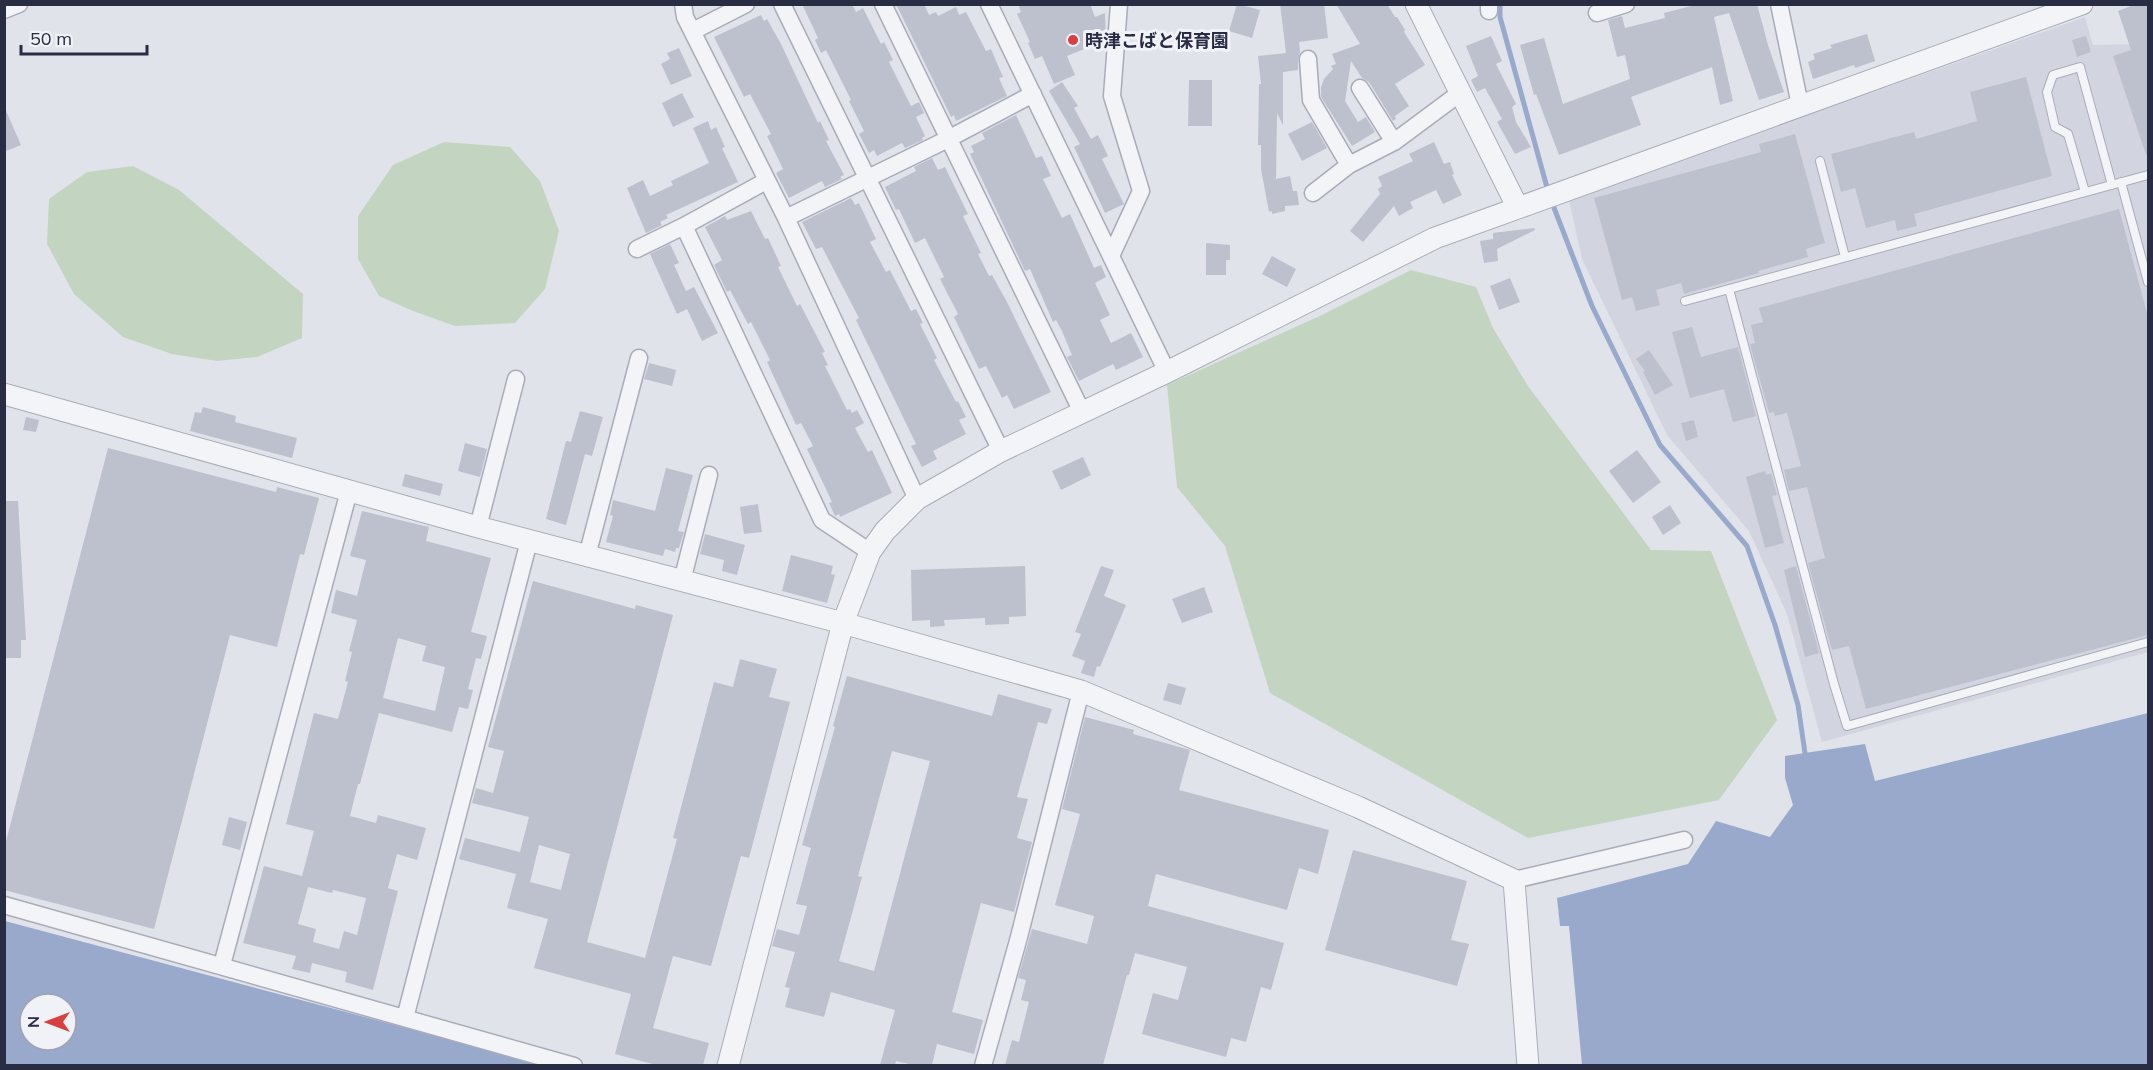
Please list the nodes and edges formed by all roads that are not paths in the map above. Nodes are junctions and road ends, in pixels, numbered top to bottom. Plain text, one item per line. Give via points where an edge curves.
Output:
1 (19, 4) edge
2 (683, 4) edge
3 (746, 4) edge
4 (782, 4) edge
5 (883, 4) edge
6 (989, 4) edge
7 (1119, 4) edge
8 (1416, 4) edge
9 (1626, 4) edge
10 (1779, 4) edge
11 (2082, 4) edge
12 (4, 10) edge
13 (1597, 13) dead end
14 (693, 31) junction
15 (1308, 58) dead end
16 (1360, 88) dead end
17 (1460, 93) junction
18 (1033, 94) junction
19 (1800, 105) junction
20 (948, 139) junction
21 (1394, 142) junction
22 (1820, 161) dead end
23 (1349, 165) junction
24 (2148, 175) edge
25 (868, 178) junction
26 (766, 182) junction
27 (2116, 184) junction
28 (2085, 192) junction
29 (1313, 193) dead end
30 (1518, 208) junction
31 (786, 219) junction
32 (684, 226) junction
33 (637, 249) dead end
34 (1111, 256) junction
35 (1845, 257) junction
36 (2148, 282) edge
37 (1729, 289) junction
38 (1685, 301) dead end
39 (639, 358) dead end
40 (1167, 372) junction
41 (516, 379) dead end
42 (4, 394) edge
43 (1082, 412) junction
44 (1001, 451) junction
45 (709, 475) dead end
46 (349, 491) junction
47 (917, 499) junction
48 (478, 527) junction
49 (529, 541) junction
50 (870, 552) junction
51 (586, 556) junction
52 (682, 581) junction
53 (843, 623) junction
54 (2148, 642) edge
55 (1081, 691) junction
56 (1684, 840) dead end
57 (1514, 880) junction
58 (4, 905) edge
59 (222, 965) junction
60 (405, 1018) junction
61 (574, 1065) edge
62 (728, 1065) edge
63 (983, 1065) edge
64 (1528, 1065) edge

1 - 12 street
2 - 14 street
3 - 14 street
4 - 25 street
5 - 20 street
6 - 18 street
7 - 34 street via 1112,96 1141,191
8 - 17 street
9 - 13 street
10 - 19 street
11 - 19 street
14 - 26 street
15 - 23 street via 1311,100
16 - 21 street
17 - 21 street
17 - 30 street
18 - 20 street
18 - 34 street
19 - 30 street
20 - 25 street
20 - 43 street
21 - 23 street
22 - 35 lane
23 - 29 street
24 - 27 lane
25 - 31 street
25 - 44 street
26 - 31 street
26 - 32 street
27 - 28 lane
27 - 28 lane via 2080,68 2062,72 2053,75 2046,93 2055,127 2068,134
27 - 36 lane
28 - 35 lane
30 - 40 street via 1435,238
31 - 47 street
32 - 33 street
32 - 50 street via 822,520
34 - 40 street
35 - 37 lane
37 - 38 lane
37 - 54 lane via 1847,726
39 - 51 street
40 - 43 street
41 - 48 street
42 - 46 street
43 - 44 street
44 - 47 street
45 - 52 street
46 - 48 street
46 - 59 street
47 - 50 street
48 - 49 street
49 - 51 street
49 - 60 street
50 - 53 street
51 - 52 street
52 - 53 street
53 - 55 street
53 - 62 street
55 - 57 street via 1358,807
55 - 63 street
56 - 57 street
57 - 64 street
58 - 59 street
59 - 60 street
60 - 61 street

